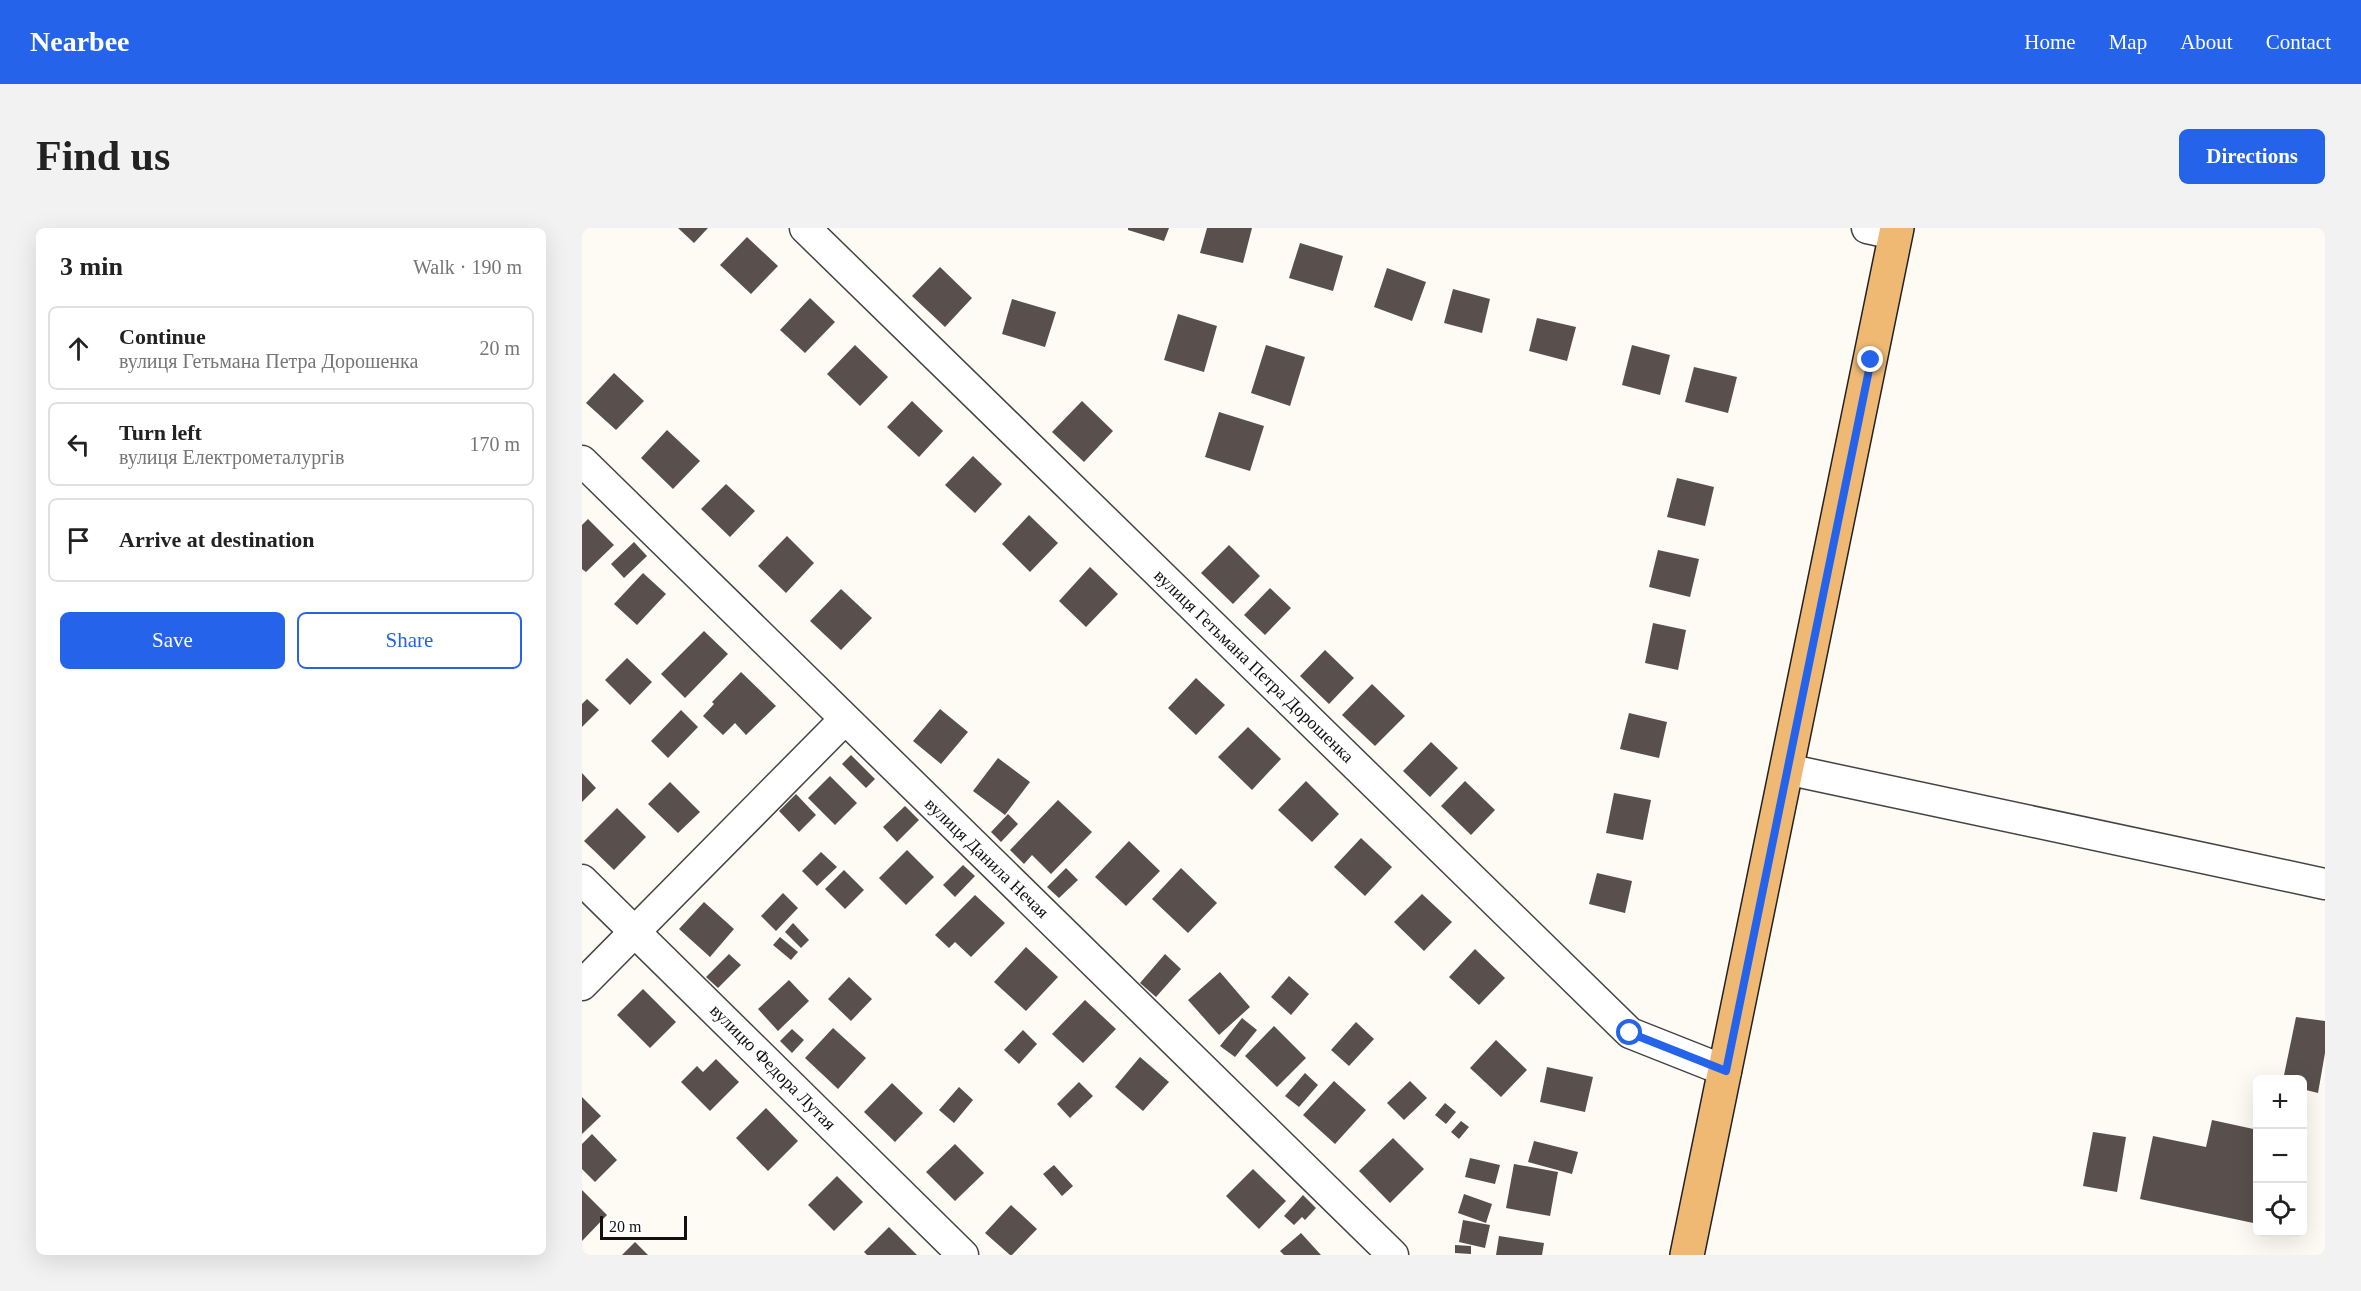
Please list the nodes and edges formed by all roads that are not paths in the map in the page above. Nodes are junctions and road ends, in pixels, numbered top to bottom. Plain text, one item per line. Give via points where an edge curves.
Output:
1 (805, 228) edge
2 (1886, 230) edge
3 (582, 461) edge
4 (845, 719) junction
5 (1786, 769) junction
6 (582, 880) edge
7 (2325, 884) edge
8 (635, 932) junction
9 (582, 985) edge
10 (1726, 1071) junction
11 (963, 1255) edge
12 (1393, 1255) edge
13 (1687, 1255) edge

1 - 10 street, вулиця Гетьмана Петра Дорошенка via 1630,1033
2 - 5 main road
3 - 4 street, вулиця Данила Нечая
4 - 8 street
4 - 12 street, вулиця Данила Нечая
5 - 7 street
5 - 10 main road
6 - 8 street, вулицю Федора Лутая
8 - 9 street
8 - 11 street, вулицю Федора Лутая
10 - 13 main road

